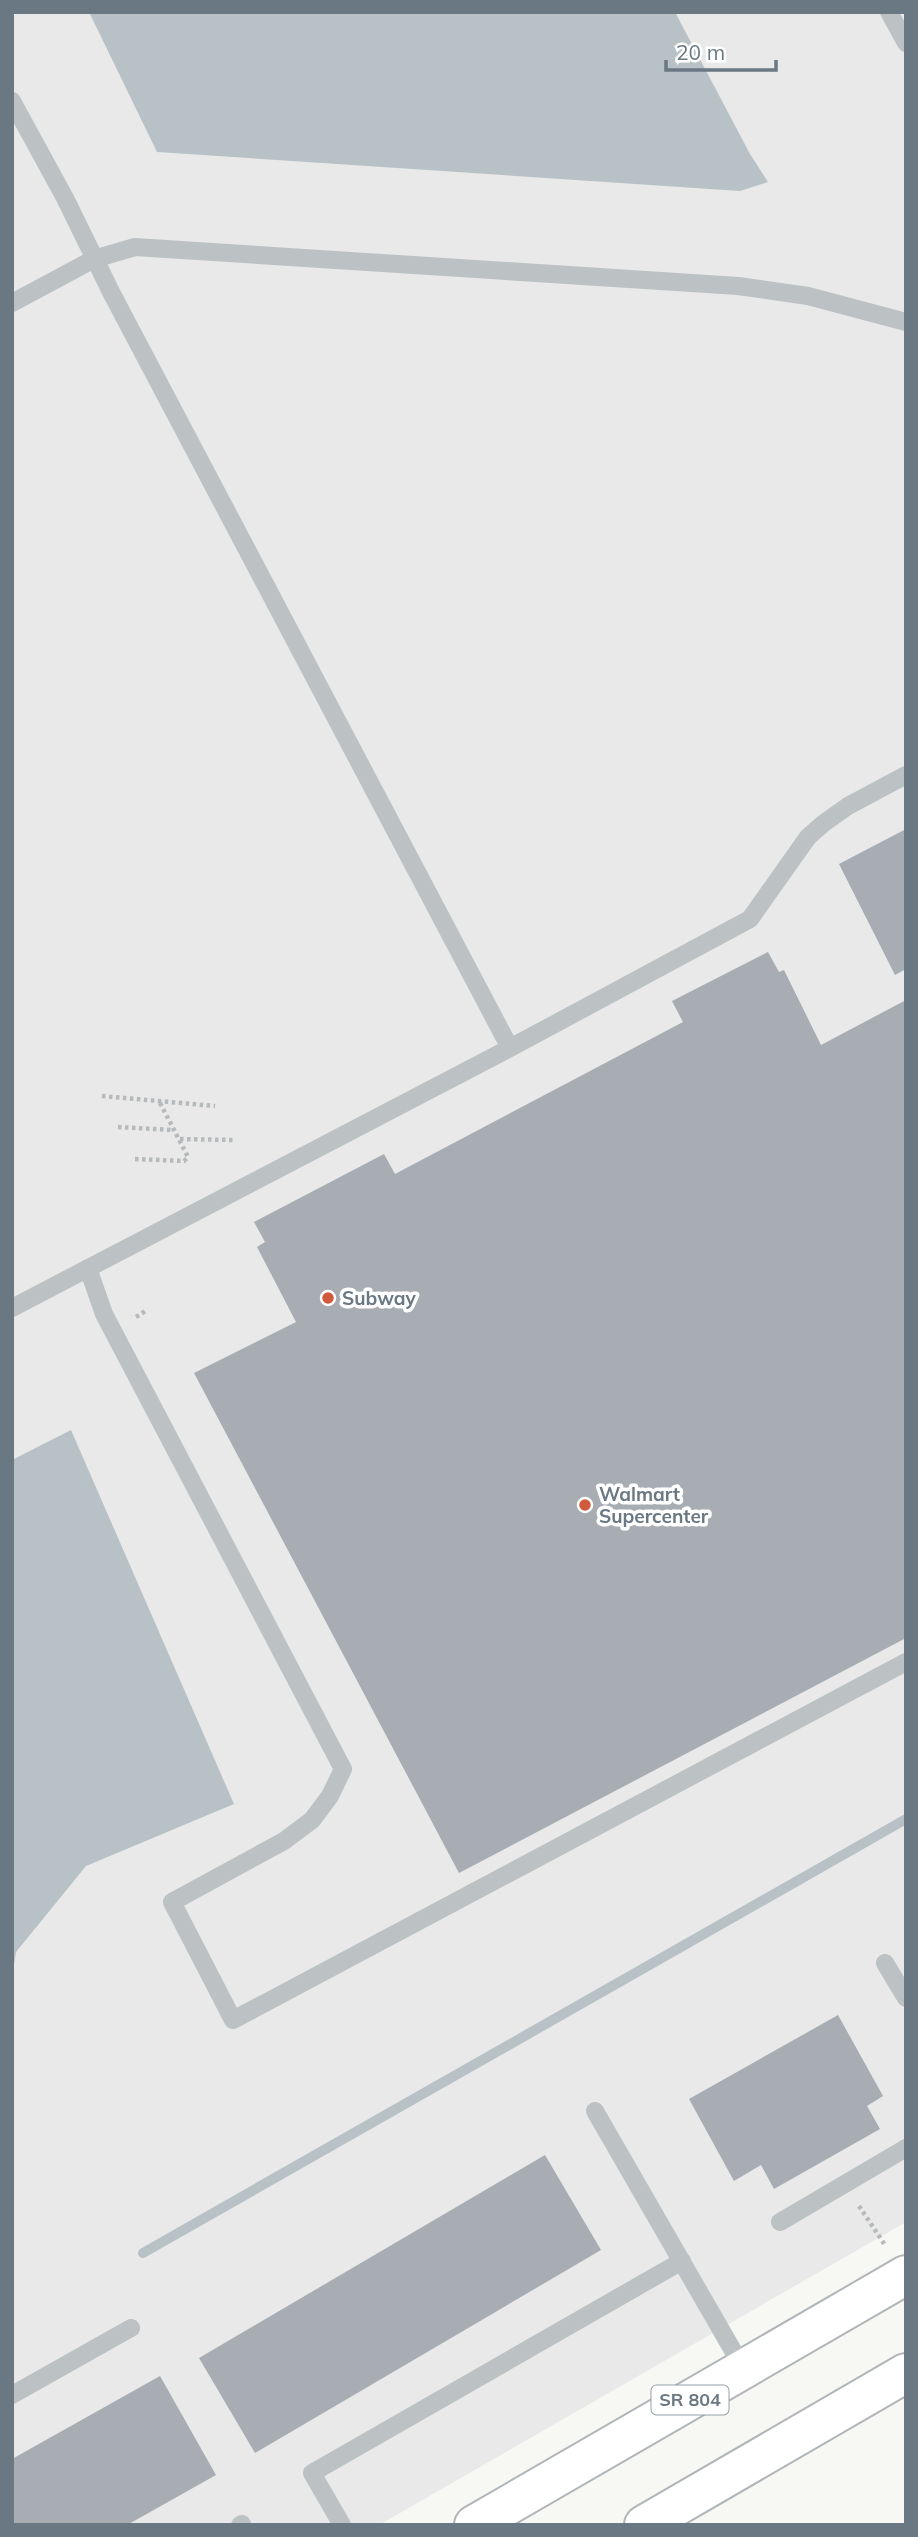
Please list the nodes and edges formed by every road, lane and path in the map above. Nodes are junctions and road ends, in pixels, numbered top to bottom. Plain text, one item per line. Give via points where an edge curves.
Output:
1 (889, 12) edge
2 (906, 43) edge
3 (12, 101) edge
4 (94, 259) junction
5 (12, 303) edge
6 (906, 322) edge
7 (906, 775) edge
8 (510, 1048) junction
9 (102, 1096) dead end
10 (159, 1101) junction
11 (215, 1106) dead end
12 (118, 1127) dead end
13 (174, 1130) junction
14 (179, 1139) junction
15 (233, 1140) dead end
16 (135, 1159) dead end
17 (88, 1268) junction
18 (12, 1308) edge
19 (906, 1662) edge
20 (886, 1963) dead end
21 (906, 1997) edge
22 (595, 2111) dead end
23 (906, 2148) edge
24 (858, 2203) dead end
25 (780, 2222) dead end
26 (896, 2260) edge
27 (682, 2261) junction
28 (131, 2328) dead end
29 (744, 2368) junction
30 (906, 2374) edge
31 (12, 2395) edge
32 (342, 2525) edge
33 (474, 2525) edge
34 (645, 2525) edge

1 - 2 lane
3 - 4 lane
4 - 5 lane
4 - 6 lane via 135,247 738,286 808,296
4 - 8 lane
7 - 8 lane via 848,806 808,837 750,919
8 - 17 lane
9 - 10 path
10 - 11 path
10 - 13 path
12 - 13 path
13 - 14 path
14 - 15 path
14 - 16 path via 188,1157 184,1161
17 - 18 lane
17 - 19 lane via 104,1314 343,1769 312,1820 284,1841 172,1902 233,2020
20 - 21 lane
22 - 27 lane
23 - 25 lane
24 - 26 path
26 - 29 main road, SR 804
27 - 29 lane
27 - 32 lane via 312,2473
28 - 31 lane
29 - 33 main road, SR 804
30 - 34 main road

